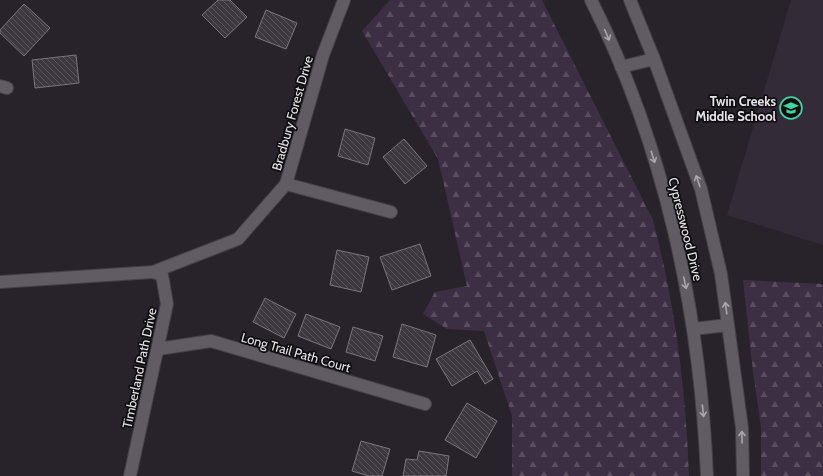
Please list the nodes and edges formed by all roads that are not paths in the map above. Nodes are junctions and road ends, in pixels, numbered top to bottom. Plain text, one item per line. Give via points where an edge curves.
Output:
1 (591, 0) edge
2 (630, 0) edge
3 (341, 1) edge
4 (654, 58) junction
5 (621, 67) junction
6 (286, 184) junction
7 (391, 212) dead end
8 (153, 272) junction
9 (0, 282) edge
10 (728, 325) junction
11 (693, 329) junction
12 (158, 349) junction
13 (425, 404) dead end
14 (130, 476) edge
15 (707, 476) edge
16 (743, 476) edge

1 -> 5 street, Cypresswood Drive
2 - 4 street, Cypresswood Drive
3 - 6 street, Bradbury Forest Drive
4 - 5 street
10 -> 4 street, Cypresswood Drive via 721,274 701,189
5 -> 11 street, Cypresswood Drive via 659,174 677,244
6 - 7 street
6 - 8 street, Bradbury Forest Drive via 238,239
8 - 9 street, Bradbury Forest Drive
8 - 12 street, Timberland Path Drive via 162,275 167,304
10 - 11 street
16 -> 10 street, Cypresswood Drive via 742,428
11 -> 15 street, Cypresswood Drive via 705,428
12 - 13 street, Long Trail Path Court via 211,341
12 - 14 street, Timberland Path Drive

